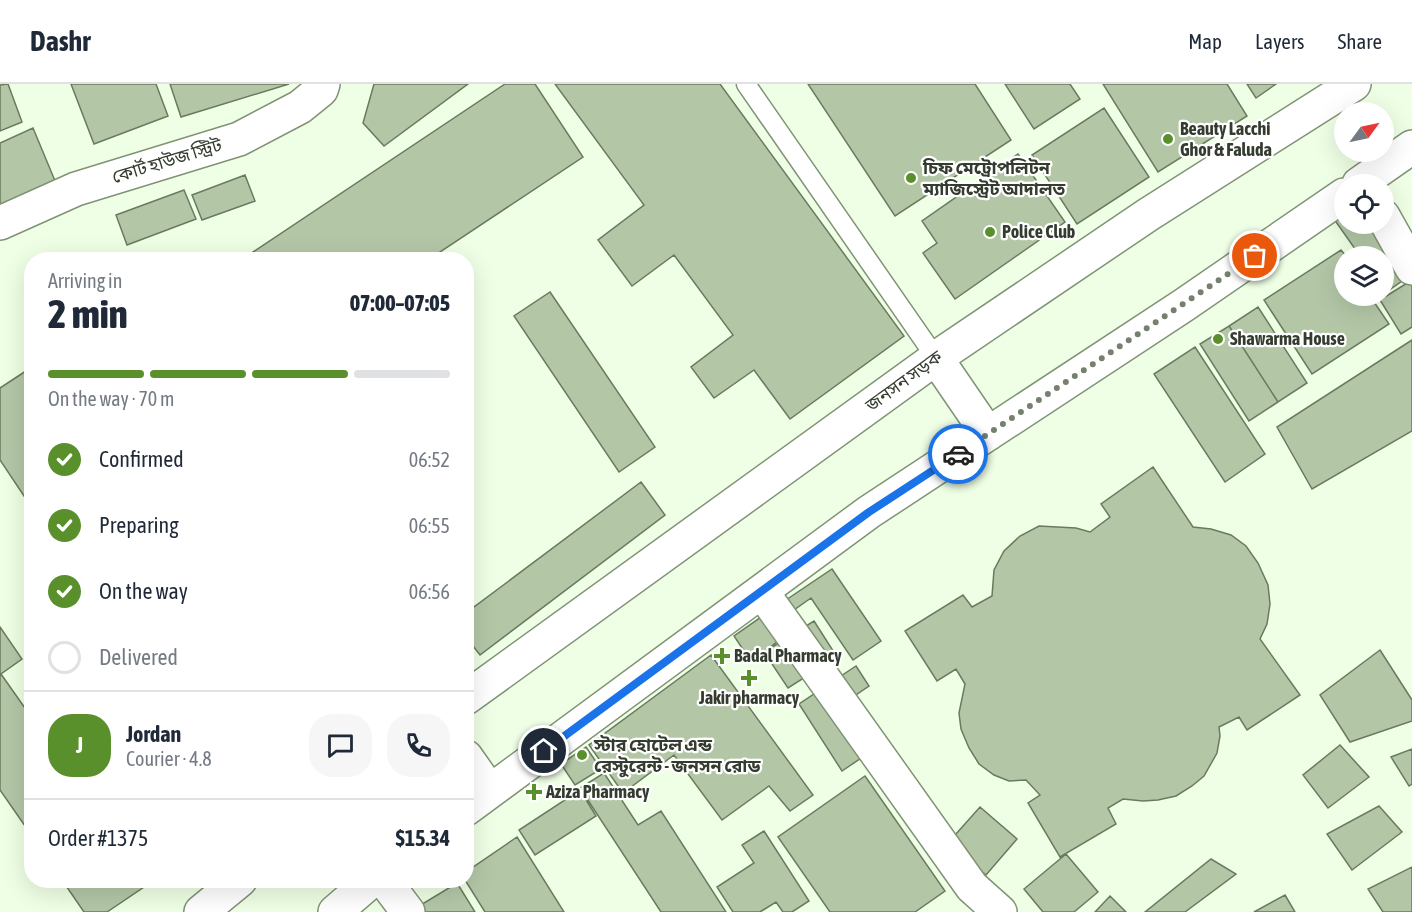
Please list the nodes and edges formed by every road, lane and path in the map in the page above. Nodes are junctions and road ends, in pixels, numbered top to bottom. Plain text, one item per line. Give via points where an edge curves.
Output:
1 (323, 84) edge
2 (746, 84) edge
3 (1354, 84) edge
4 (1412, 147) edge
5 (1375, 174) edge
6 (1334, 202) edge
7 (0, 223) edge
8 (1393, 234) edge
9 (1412, 268) edge
10 (936, 358) junction
11 (988, 434) junction
12 (762, 592) junction
13 (474, 692) edge
14 (478, 800) edge
15 (230, 888) edge
16 (363, 888) edge
17 (390, 888) edge
18 (201, 912) edge
19 (335, 912) edge
20 (408, 912) edge
21 (1000, 912) edge

1 - 7 main road, কোর্ট হাউজ স্ট্রিট via 300,106 239,139 76,189
2 - 10 lane
3 - 10 main road, জনসন সড়ক via 1149,214
4 - 5 main road
6 - 11 main road
8 - 9 main road
10 - 11 main road
10 - 13 main road, জনসন সড়ক
11 - 12 main road via 869,512
12 - 14 main road
12 - 21 main road via 972,887
15 - 18 main road
16 - 19 main road
17 - 20 main road

